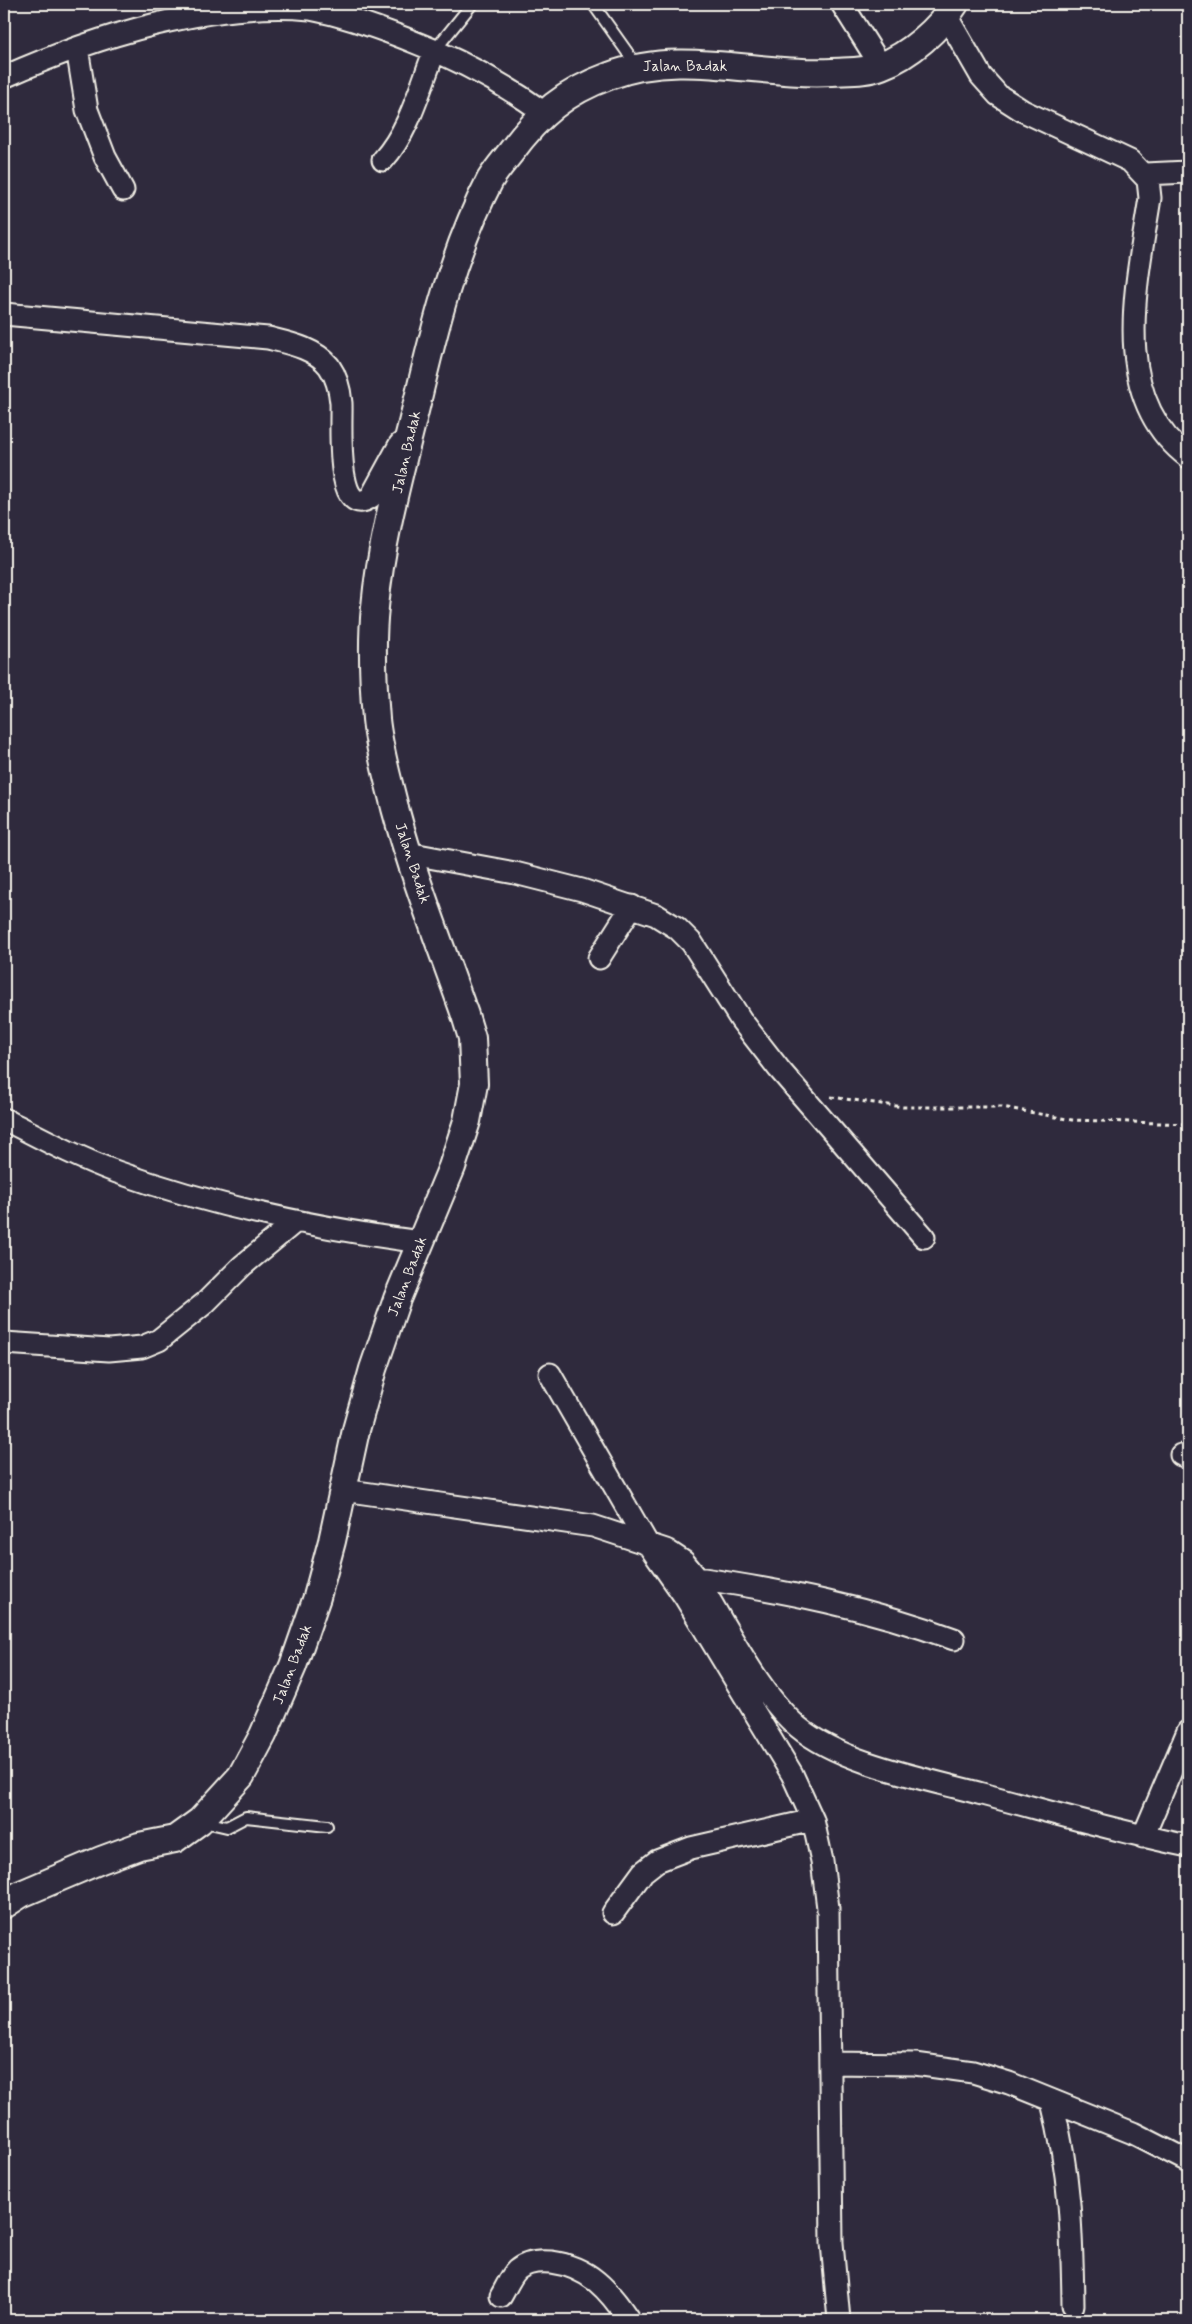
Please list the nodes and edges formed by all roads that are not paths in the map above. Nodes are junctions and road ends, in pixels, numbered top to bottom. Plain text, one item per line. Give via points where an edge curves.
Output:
1 (472, 4) edge
2 (593, 4) edge
3 (842, 4) edge
4 (309, 6) edge
5 (178, 9) edge
6 (951, 10) edge
7 (77, 48) junction
8 (435, 50) junction
9 (637, 66) junction
10 (881, 66) junction
11 (4, 77) edge
12 (543, 112) junction
13 (383, 160) dead end
14 (1188, 172) edge
15 (1145, 174) junction
16 (122, 190) dead end
17 (4, 314) edge
18 (411, 424) junction
19 (1184, 452) edge
20 (408, 853) junction
21 (632, 906) junction
22 (599, 958) dead end
23 (4, 1119) edge
24 (294, 1222) junction
25 (924, 1237) dead end
26 (420, 1242) junction
27 (4, 1343) edge
28 (550, 1374) dead end
29 (343, 1490) junction
30 (647, 1543) junction
31 (696, 1578) junction
32 (954, 1639) dead end
33 (1188, 1731) edge
34 (813, 1820) junction
35 (200, 1821) junction
36 (327, 1826) dead end
37 (1143, 1837) junction
38 (1188, 1846) edge
39 (4, 1905) edge
40 (613, 1912) dead end
41 (830, 2063) junction
42 (1052, 2102) junction
43 (1188, 2160) edge
44 (501, 2296) dead end
45 (1073, 2305) dead end
46 (834, 2319) edge
47 (629, 2320) edge

1 - 8 lane
2 - 9 lane
3 - 10 street
4 - 5 street
4 - 8 street via 358,20
5 - 7 street
6 - 10 street, Jalan Badak via 918,44
6 - 15 street via 981,76 998,95 1023,111 1130,161
7 - 11 street
7 - 16 street via 88,110 105,157
8 - 12 street via 495,80
8 - 13 street via 406,125
9 - 10 street, Jalan Badak via 678,64 814,73 867,70
9 - 12 street, Jalan Badak via 584,86
12 - 18 street, Jalan Badak via 492,178 466,236 445,291
14 - 15 street
15 - 19 street via 1150,185 1150,198 1134,331 1136,365 1145,402 1160,428
17 - 18 street via 268,338 302,347 329,366 338,387 347,491 349,497 356,501 366,500 375,491
18 - 20 street, Jalan Badak via 378,580 373,667 376,722
20 - 21 street via 515,872
20 - 26 street, Jalan Badak via 466,1015 474,1063 474,1084 467,1121 452,1167
21 - 22 street
21 - 25 street via 666,921 692,943 741,1020
23 - 24 street via 66,1151 117,1172
24 - 26 street
24 - 27 street via 205,1303 159,1340 142,1348 109,1350
26 - 29 street, Jalan Badak via 373,1369
28 - 30 street
29 - 30 street via 564,1520
29 - 35 street, Jalan Badak via 317,1597 293,1666 241,1776
30 - 31 street via 676,1556
30 - 34 street via 685,1597 765,1728 792,1774
31 - 32 street via 817,1598 887,1616
31 - 37 street via 784,1714 837,1752
33 - 37 street
34 - 40 street via 691,1848 657,1861 643,1872
34 - 41 street via 828,1908
35 - 36 lane via 227,1827 246,1817
35 - 39 street, Jalan Badak via 175,1839 139,1846 100,1860 21,1894
37 - 38 street
41 - 42 street via 942,2067 973,2072
41 - 46 street
42 - 43 street via 1133,2133
42 - 45 street via 1070,2199
44 - 47 street via 518,2269 545,2261 557,2263 595,2278 608,2290

